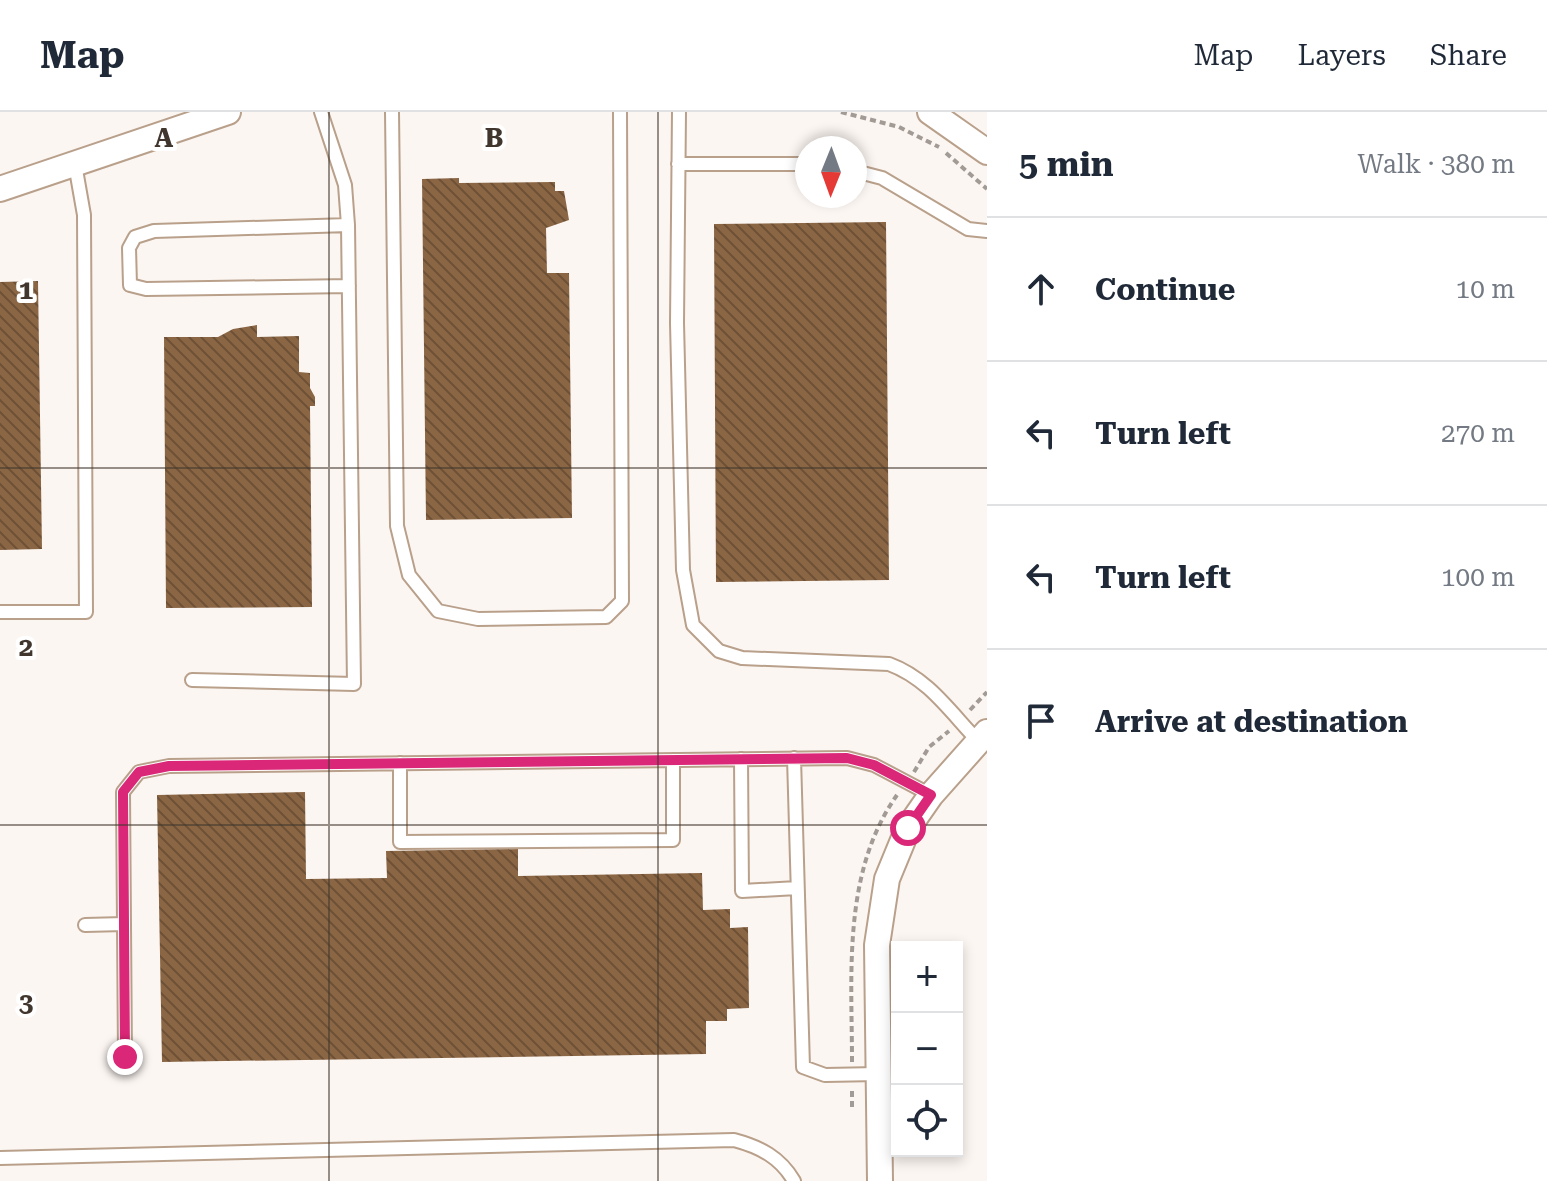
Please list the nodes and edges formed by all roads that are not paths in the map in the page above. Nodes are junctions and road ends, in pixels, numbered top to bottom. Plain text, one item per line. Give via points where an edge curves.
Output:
1 (228, 112) edge
2 (321, 112) edge
3 (392, 112) edge
4 (620, 112) edge
5 (679, 112) edge
6 (930, 112) edge
7 (195, 117) edge
8 (987, 152) edge
9 (75, 164) junction
10 (678, 164) junction
11 (795, 164) edge
12 (867, 174) edge
13 (0, 189) edge
14 (348, 225) junction
15 (987, 231) edge
16 (349, 286) junction
17 (0, 612) edge
18 (192, 680) dead end
19 (984, 741) edge
20 (794, 758) junction
21 (741, 759) junction
22 (673, 760) junction
23 (400, 763) junction
24 (931, 795) junction
25 (797, 888) junction
26 (124, 924) junction
27 (85, 925) dead end
28 (125, 1057) dead end
29 (878, 1074) junction
30 (0, 1158) edge
31 (794, 1181) edge
32 (880, 1181) edge

1 - 7 street
2 - 14 lane via 345,185
3 - 4 lane via 397,526 409,575 438,611 478,619 606,617 622,601
5 - 10 lane
6 - 8 street
7 - 9 street
9 - 13 street
9 - 17 lane via 84,215 86,612
10 - 11 lane
10 - 19 lane via 683,570 693,625 719,651 742,658 889,664 909,671
12 - 15 lane via 968,229
14 - 16 lane
14 - 16 lane via 154,231 135,237 129,248 130,285 146,289
16 - 18 lane via 354,684
19 - 24 street
20 - 21 lane
20 - 24 lane via 847,758 874,765
20 - 25 lane
21 - 22 lane
21 - 25 lane via 742,891
22 - 23 lane
22 - 23 lane via 673,840 400,842
23 - 26 lane via 169,766 139,772 123,792
24 - 29 street via 908,828 887,879 877,945
25 - 29 lane via 803,1067 825,1075
26 - 27 lane
26 - 28 lane
29 - 32 street
30 - 31 lane via 734,1140 775,1157

